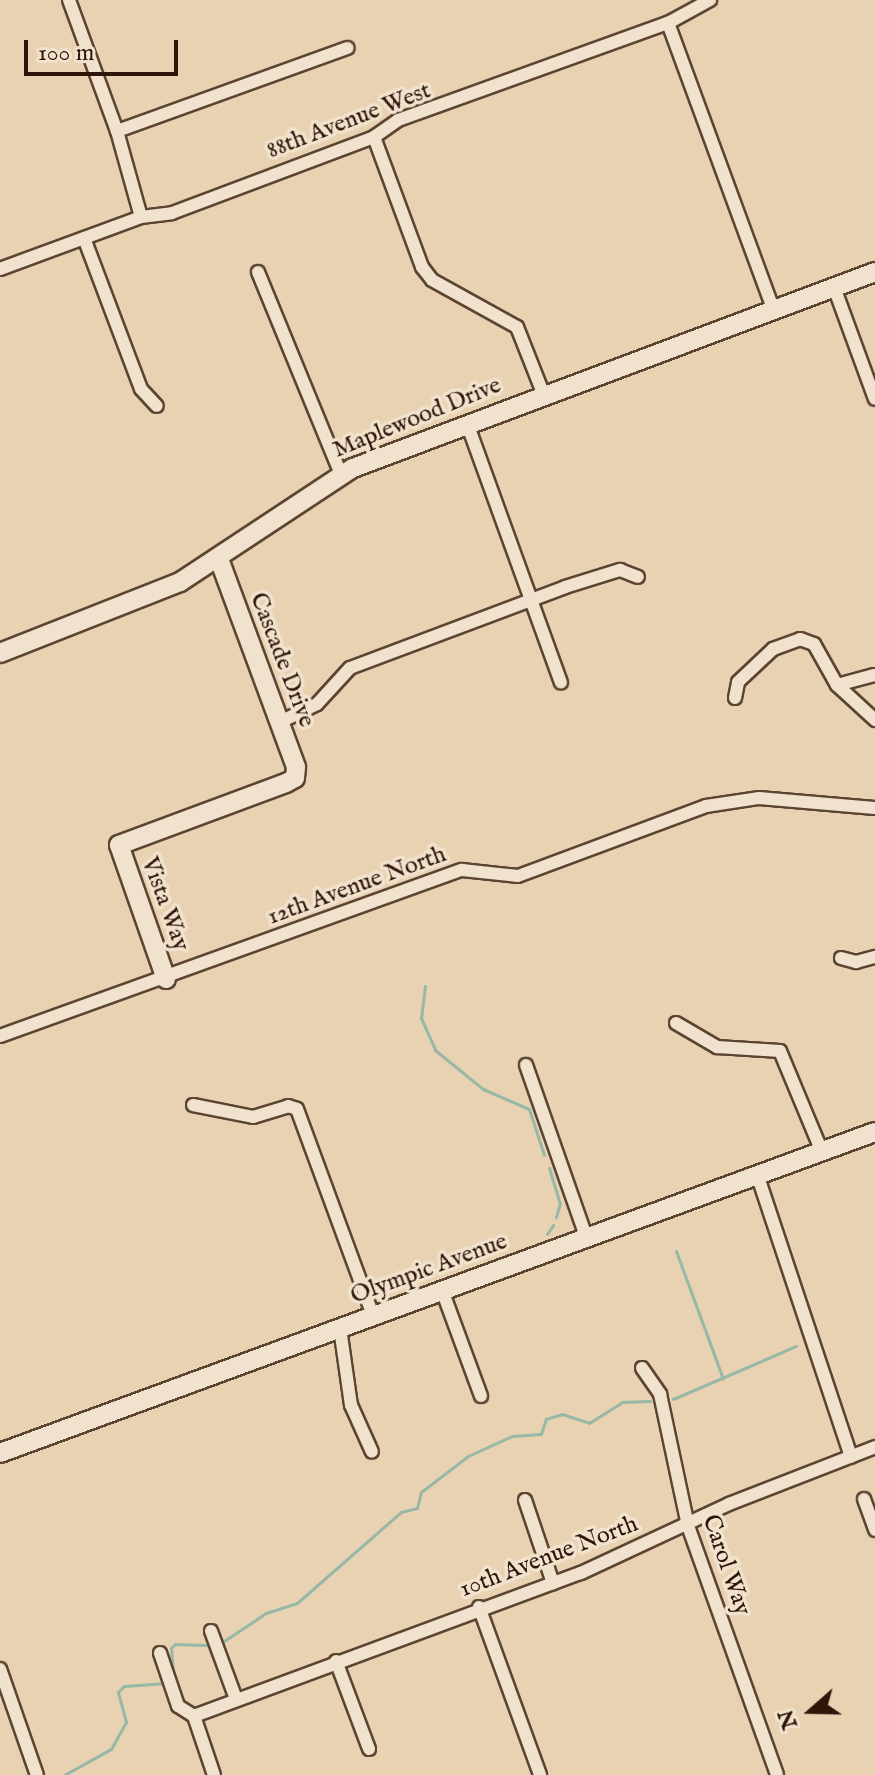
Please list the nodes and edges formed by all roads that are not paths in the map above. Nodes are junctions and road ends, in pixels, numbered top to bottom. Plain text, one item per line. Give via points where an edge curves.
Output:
1 (69, 0) edge
2 (710, 0) edge
3 (668, 23) junction
4 (347, 48) dead end
5 (117, 131) junction
6 (374, 137) junction
7 (141, 217) junction
8 (84, 238) junction
9 (0, 269) edge
10 (258, 272) dead end
11 (875, 272) edge
12 (834, 287) junction
13 (773, 309) junction
14 (543, 393) junction
15 (875, 399) edge
16 (157, 406) dead end
17 (467, 423) junction
18 (341, 474) junction
19 (219, 559) junction
20 (638, 577) dead end
21 (531, 600) junction
22 (0, 653) edge
23 (875, 675) edge
24 (561, 682) dead end
25 (837, 685) junction
26 (735, 698) dead end
27 (875, 720) edge
28 (280, 722) junction
29 (875, 808) edge
30 (119, 845) joint
31 (875, 957) edge
32 (841, 958) dead end
33 (166, 979) junction
34 (676, 1023) dead end
35 (0, 1036) edge
36 (526, 1065) dead end
37 (193, 1105) dead end
38 (875, 1132) edge
39 (822, 1152) junction
40 (757, 1174) junction
41 (586, 1236) junction
42 (442, 1290) junction
43 (373, 1316) junction
44 (340, 1328) junction
45 (642, 1368) dead end
46 (481, 1396) dead end
47 (875, 1447) edge
48 (372, 1452) dead end
49 (0, 1453) edge
50 (851, 1457) junction
51 (864, 1499) dead end
52 (525, 1500) dead end
53 (688, 1526) junction
54 (875, 1530) edge
55 (553, 1583) junction
56 (479, 1607) junction
57 (211, 1631) dead end
58 (160, 1653) dead end
59 (336, 1661) junction
60 (0, 1669) edge
61 (236, 1699) junction
62 (194, 1716) junction
63 (369, 1749) dead end
64 (37, 1775) edge
65 (214, 1775) edge
66 (540, 1775) edge
67 (777, 1775) edge

1 - 5 street
2 - 3 street, 88th Avenue West
3 - 6 street, 88th Avenue West via 398,120
3 - 13 street
4 - 5 street
5 - 7 street
6 - 7 street, 88th Avenue West via 172,213
6 - 14 street via 422,267 432,280 517,327
7 - 8 street, 88th Avenue West
8 - 9 street, 88th Avenue West
8 - 16 street via 141,389
10 - 18 street
11 - 12 street, Maplewood Drive
12 - 13 street, Maplewood Drive
12 - 15 street
13 - 14 street, Maplewood Drive
14 - 17 street, Maplewood Drive
17 - 18 street, Maplewood Drive
17 - 21 street
18 - 19 street, Maplewood Drive
19 - 22 street, Maplewood Drive via 158,592
19 - 28 street, Cascade Drive
20 - 21 street via 620,570
21 - 24 street
21 - 28 street via 350,668 317,704
23 - 25 street
25 - 26 street via 814,644 800,639 773,649 738,682
25 - 27 street
28 - 30 street, Cascade Drive via 295,778
29 - 33 street, 12th Avenue North via 759,798 726,801 518,876 462,870
30 - 33 street, Vista Way
31 - 32 street via 856,962
33 - 35 street, 12th Avenue North
34 - 39 street via 717,1047 780,1051
36 - 41 street
37 - 43 street via 253,1117 288,1106 297,1109
38 - 39 street, Olympic Avenue
39 - 40 street, Olympic Avenue
40 - 41 street, Olympic Avenue
40 - 50 street
41 - 42 street, Olympic Avenue
42 - 43 street, Olympic Avenue
42 - 46 street
43 - 44 street, Olympic Avenue
44 - 48 street via 351,1405
44 - 49 street, Olympic Avenue
45 - 53 street, Carol Way via 660,1394 671,1430
47 - 50 street, 10th Avenue North
50 - 53 street, 10th Avenue North
51 - 54 street
52 - 55 street
53 - 55 street, 10th Avenue North
53 - 67 street, Carol Way
55 - 56 street, 10th Avenue North
56 - 59 street, 10th Avenue North
56 - 66 street
57 - 61 street
58 - 62 street via 178,1706
59 - 61 street, 10th Avenue North
59 - 63 street
60 - 64 street
61 - 62 street, 10th Avenue North
62 - 65 street

